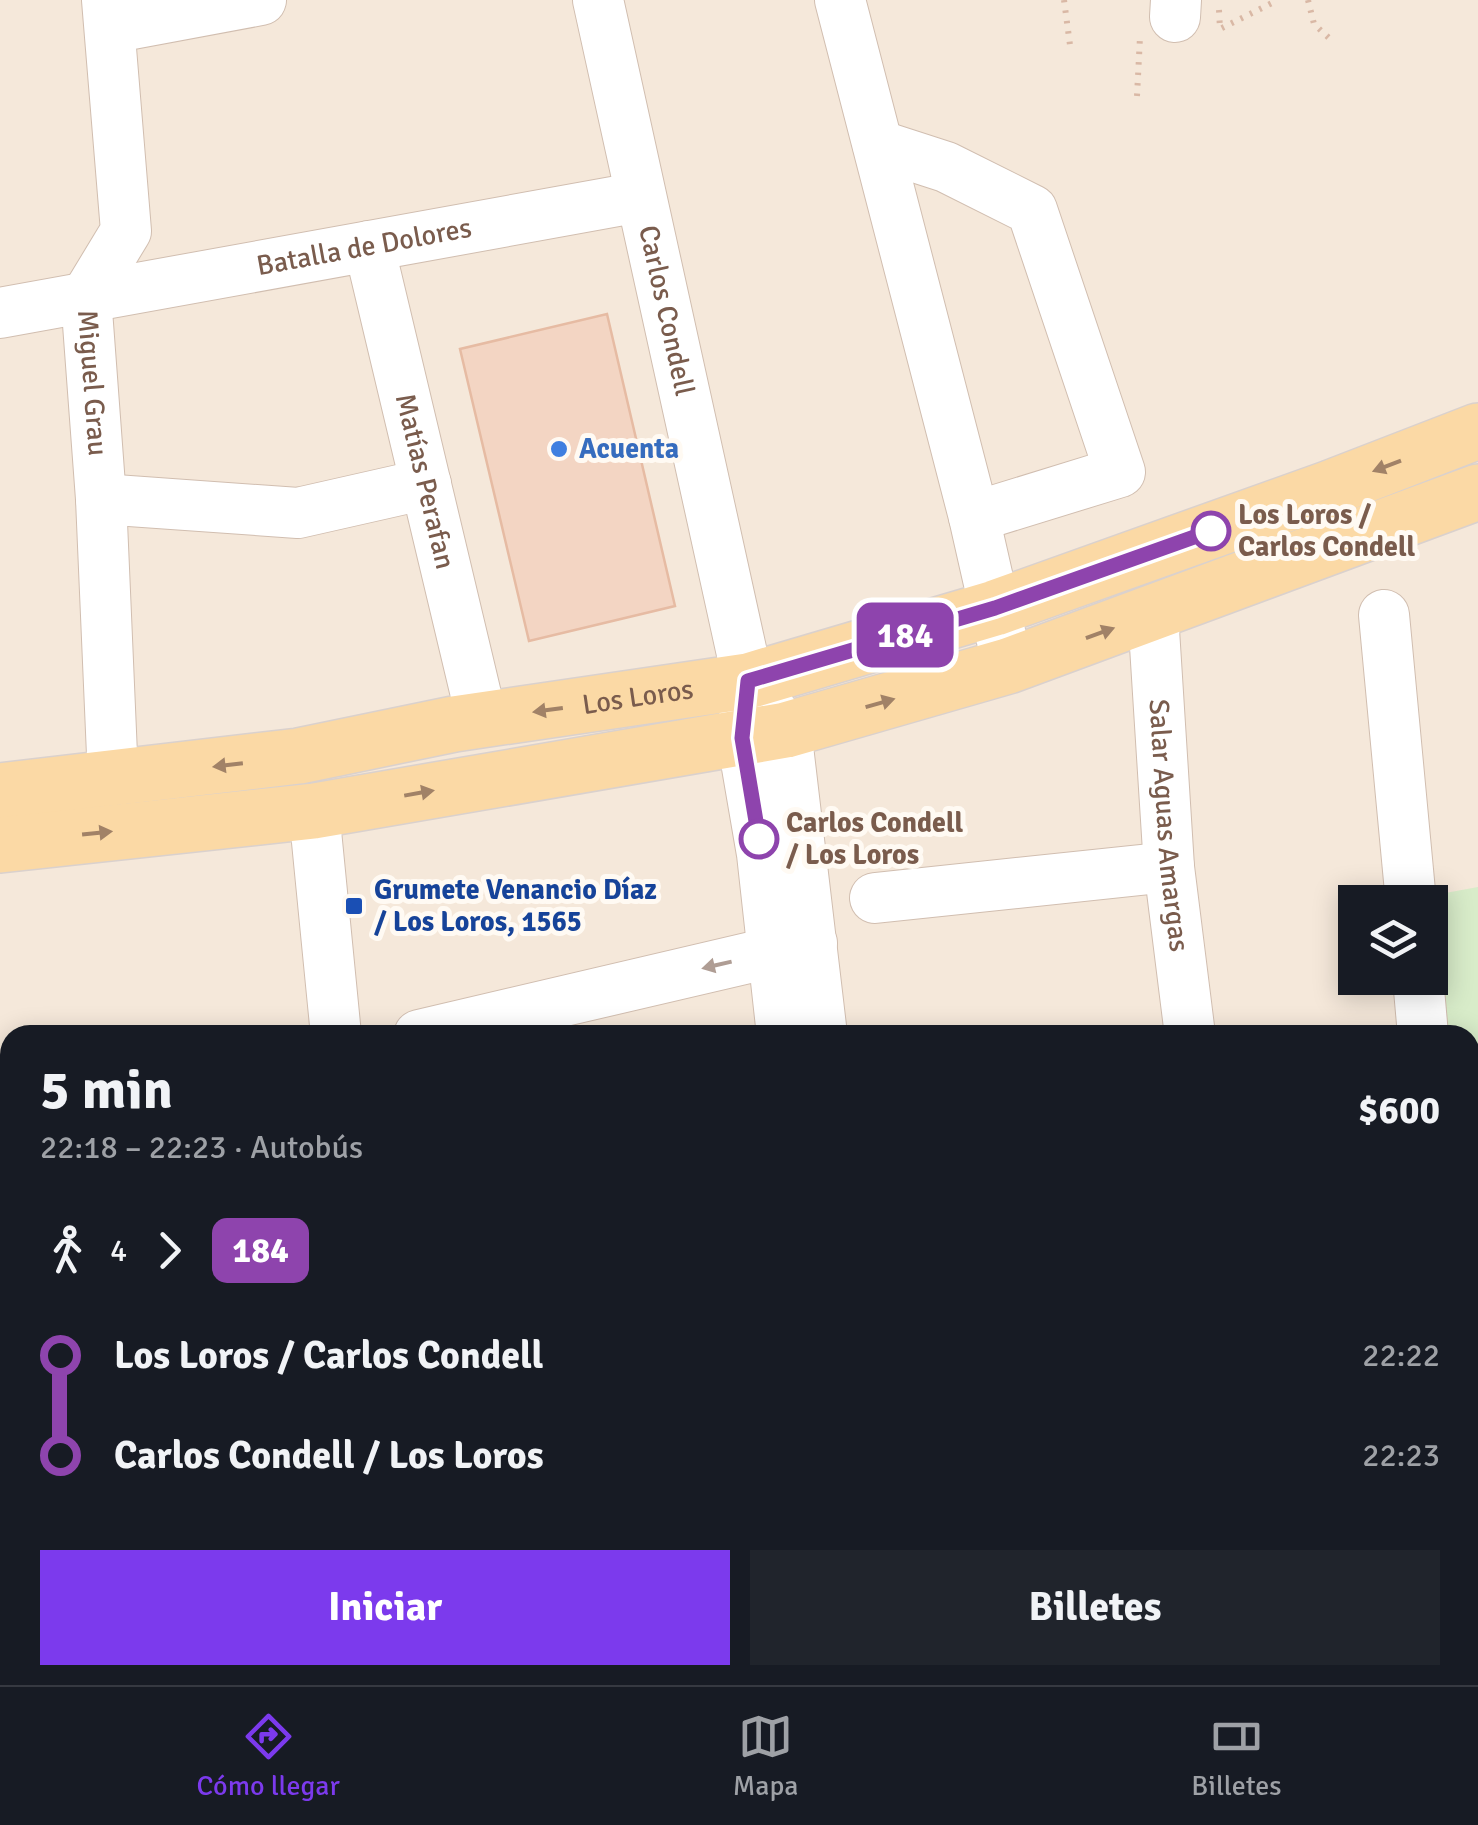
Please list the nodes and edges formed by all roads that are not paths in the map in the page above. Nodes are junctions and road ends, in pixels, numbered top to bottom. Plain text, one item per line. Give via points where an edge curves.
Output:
1 (261, 0) edge
2 (598, 0) edge
3 (840, 0) edge
4 (109, 14) edge
5 (878, 145) junction
6 (640, 197) junction
7 (369, 246) junction
8 (86, 297) junction
9 (0, 313) edge
10 (1478, 431) edge
11 (426, 484) junction
12 (1478, 492) edge
13 (101, 499) junction
14 (974, 517) junction
15 (995, 608) junction
16 (1153, 614) junction
17 (1384, 615) dead end
18 (1008, 666) junction
19 (748, 681) junction
20 (482, 720) junction
21 (764, 734) junction
22 (113, 778) junction
23 (0, 790) edge
24 (314, 811) junction
25 (0, 844) edge
26 (1169, 866) junction
27 (1408, 885) edge
28 (874, 898) dead end
29 (792, 947) junction
30 (1419, 995) edge
31 (335, 1025) edge
32 (461, 1025) edge
33 (783, 1025) edge
34 (819, 1025) edge
35 (1189, 1025) edge
36 (1422, 1025) edge

1 - 4 street
2 - 6 street, Carlos Condell
3 - 5 street
4 - 8 street, Miguel Grau via 126,231
5 - 14 street
5 - 14 street via 946,166 1032,210 1120,472
6 - 7 street, Batalla de Dolores
6 - 19 street, Carlos Condell
7 - 8 street, Batalla de Dolores
7 - 11 street, Matías Perafan
8 - 9 street, Batalla de Dolores
8 - 13 street, Miguel Grau
10 -> 15 main road, Los Loros
11 - 13 street via 298,514
11 - 20 street, Matías Perafan
12 - 16 main road, Los Loros
13 - 22 street, Miguel Grau
14 - 15 street
15 - 18 street
15 - 19 main road, Los Loros
18 -> 16 main road, Los Loros
16 - 26 street, Salar Aguas Amargas
17 - 27 street
21 -> 18 main road, Los Loros
19 -> 20 main road, Los Loros
19 - 21 street, Carlos Condell
20 -> 22 main road, Los Loros via 299,756
24 -> 21 main road, Los Loros
21 - 29 street, Carlos Condell
22 - 23 main road, Los Loros
25 -> 24 main road, Los Loros
24 - 31 street
26 - 28 street
26 - 35 street, Salar Aguas Amargas
29 -> 32 street
29 - 33 street, Carlos Condell
29 - 34 street, Carlos Condell
30 - 36 street

